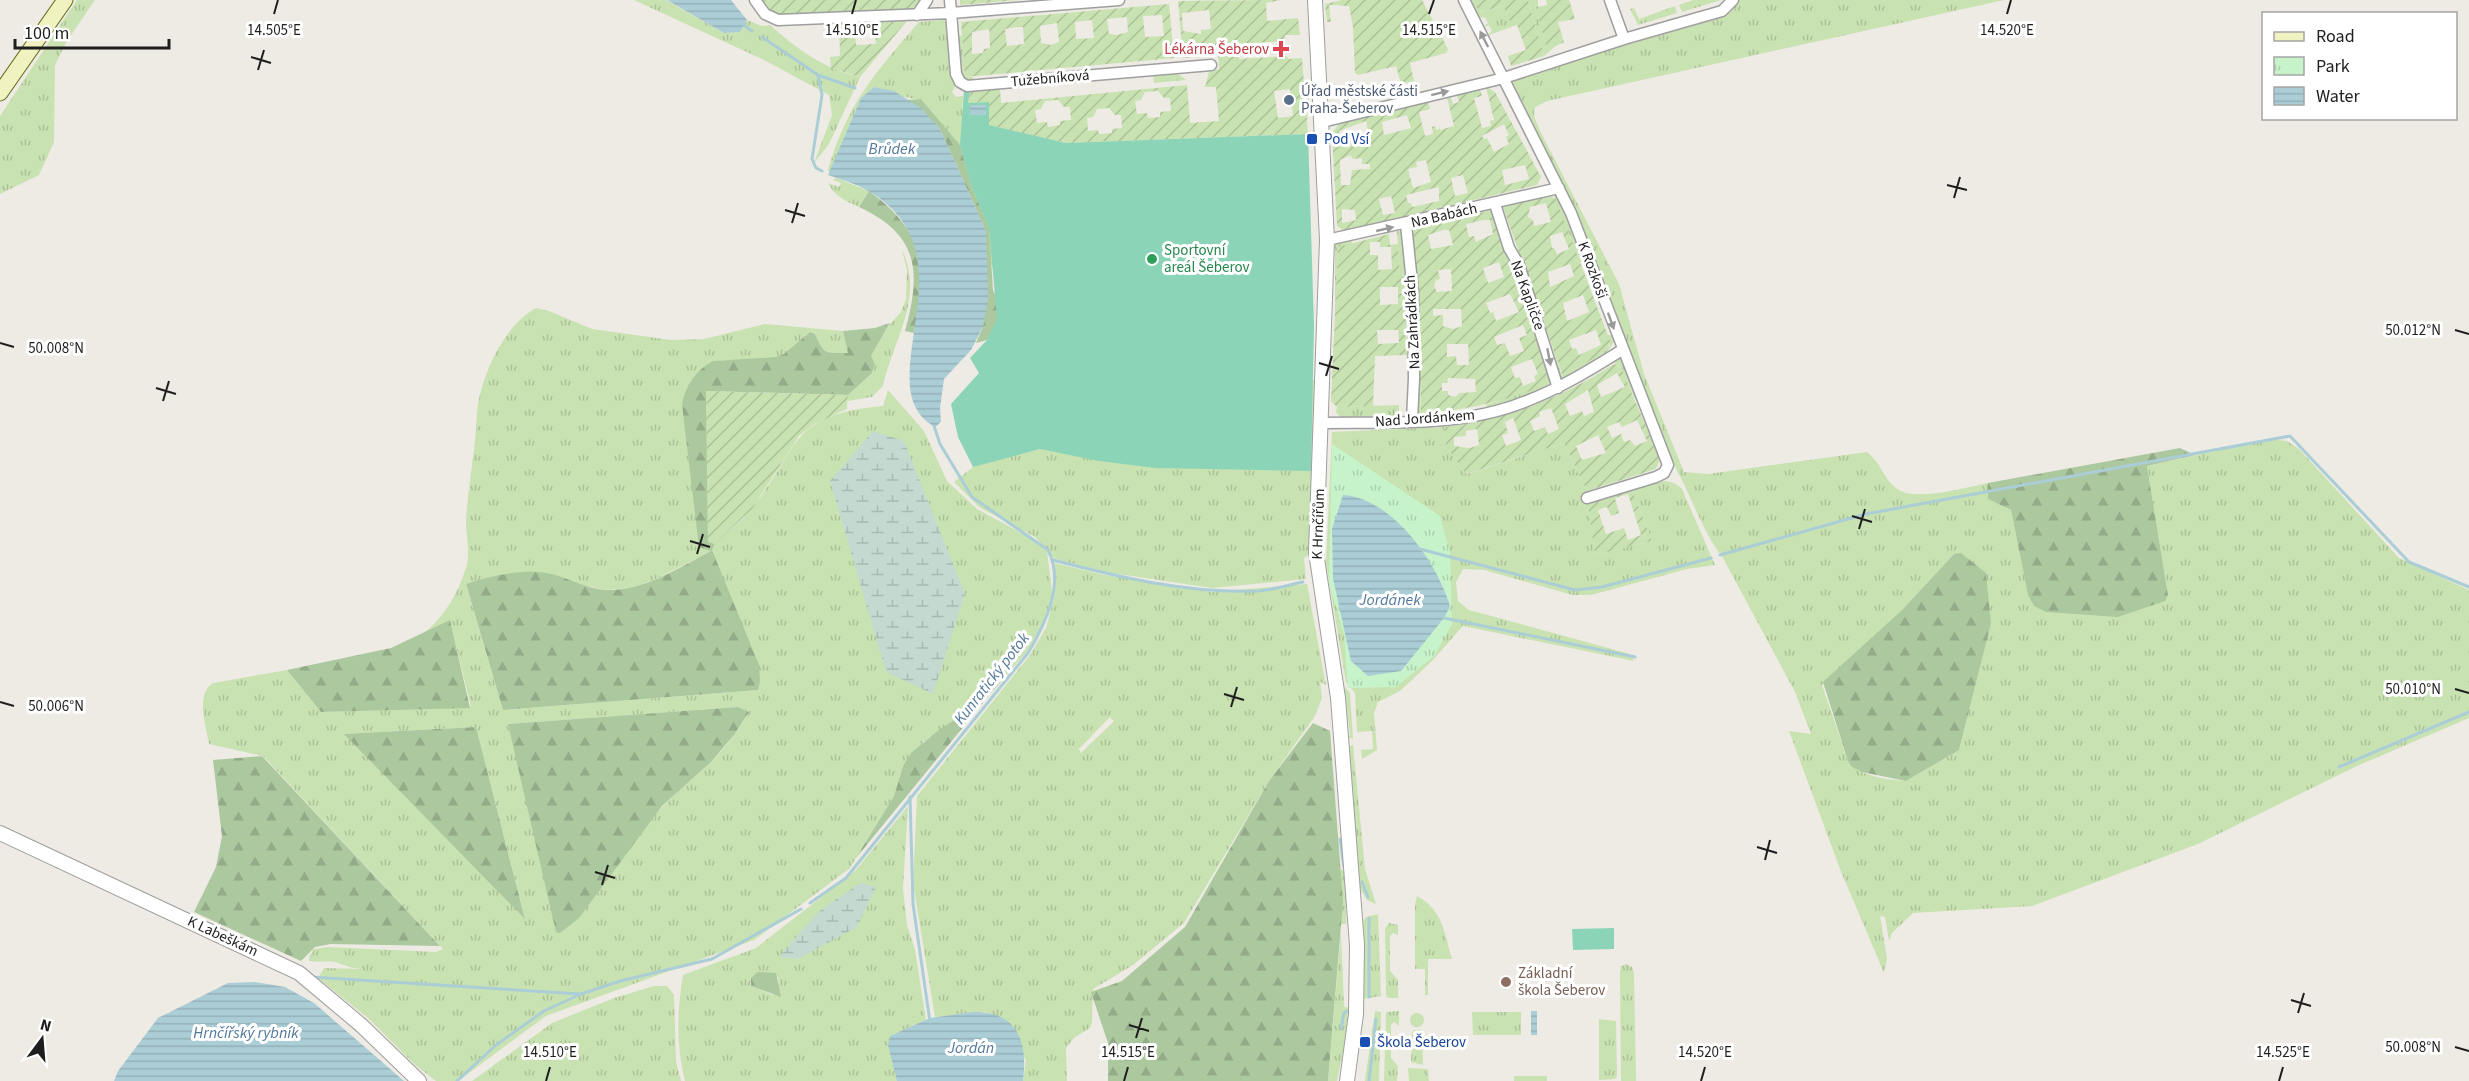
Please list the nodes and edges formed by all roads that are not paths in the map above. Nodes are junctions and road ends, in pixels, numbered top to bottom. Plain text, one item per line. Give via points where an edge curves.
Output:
1 (65, 0) edge
2 (755, 0) edge
3 (927, 0) edge
4 (950, 0) edge
5 (1119, 0) edge
6 (1315, 0) edge
7 (1464, 0) edge
8 (1610, 0) edge
9 (1733, 0) edge
10 (951, 13) junction
11 (917, 15) junction
12 (1624, 39) junction
13 (1211, 64) dead end
14 (1504, 78) junction
15 (0, 93) edge
16 (1322, 122) junction
17 (1559, 188) junction
18 (1495, 204) junction
19 (1406, 224) junction
20 (1327, 240) junction
21 (1622, 350) junction
22 (1558, 388) junction
23 (1412, 420) junction
24 (1322, 423) junction
25 (1587, 498) dead end
26 (0, 833) edge
27 (419, 1081) edge
28 (1347, 1081) edge

1 - 15 main road
2 - 11 street via 765,14 778,20
3 - 11 street
4 - 10 street
5 - 10 street
6 - 16 street, K Hrnčířům
14 -> 7 street, K Rozkoši
8 - 12 street
9 - 12 street via 1722,12
10 - 11 street
10 - 13 street, Tužebníková via 956,74 967,86
12 - 14 street
16 -> 14 street
14 - 17 street, K Rozkoši
16 - 20 street, K Hrnčířům
17 - 18 street, Na Babách
17 -> 21 street, K Rozkoši
18 - 19 street, Na Babách
18 -> 22 street, Na Kapličce
20 -> 19 street, Na Babách
19 - 23 street, Na Zahrádkách via 1413,292
20 - 24 street, K Hrnčířům
21 - 22 street, Nad Jordánkem
21 - 25 street, K Rozkoši via 1668,468 1656,477
22 - 23 street, Nad Jordánkem via 1502,409 1452,419
23 - 24 street, Nad Jordánkem
24 - 28 street, K Hrnčířům via 1316,562 1338,698 1357,945 1356,1014
26 - 27 street, K Labeškám via 285,965 313,983

